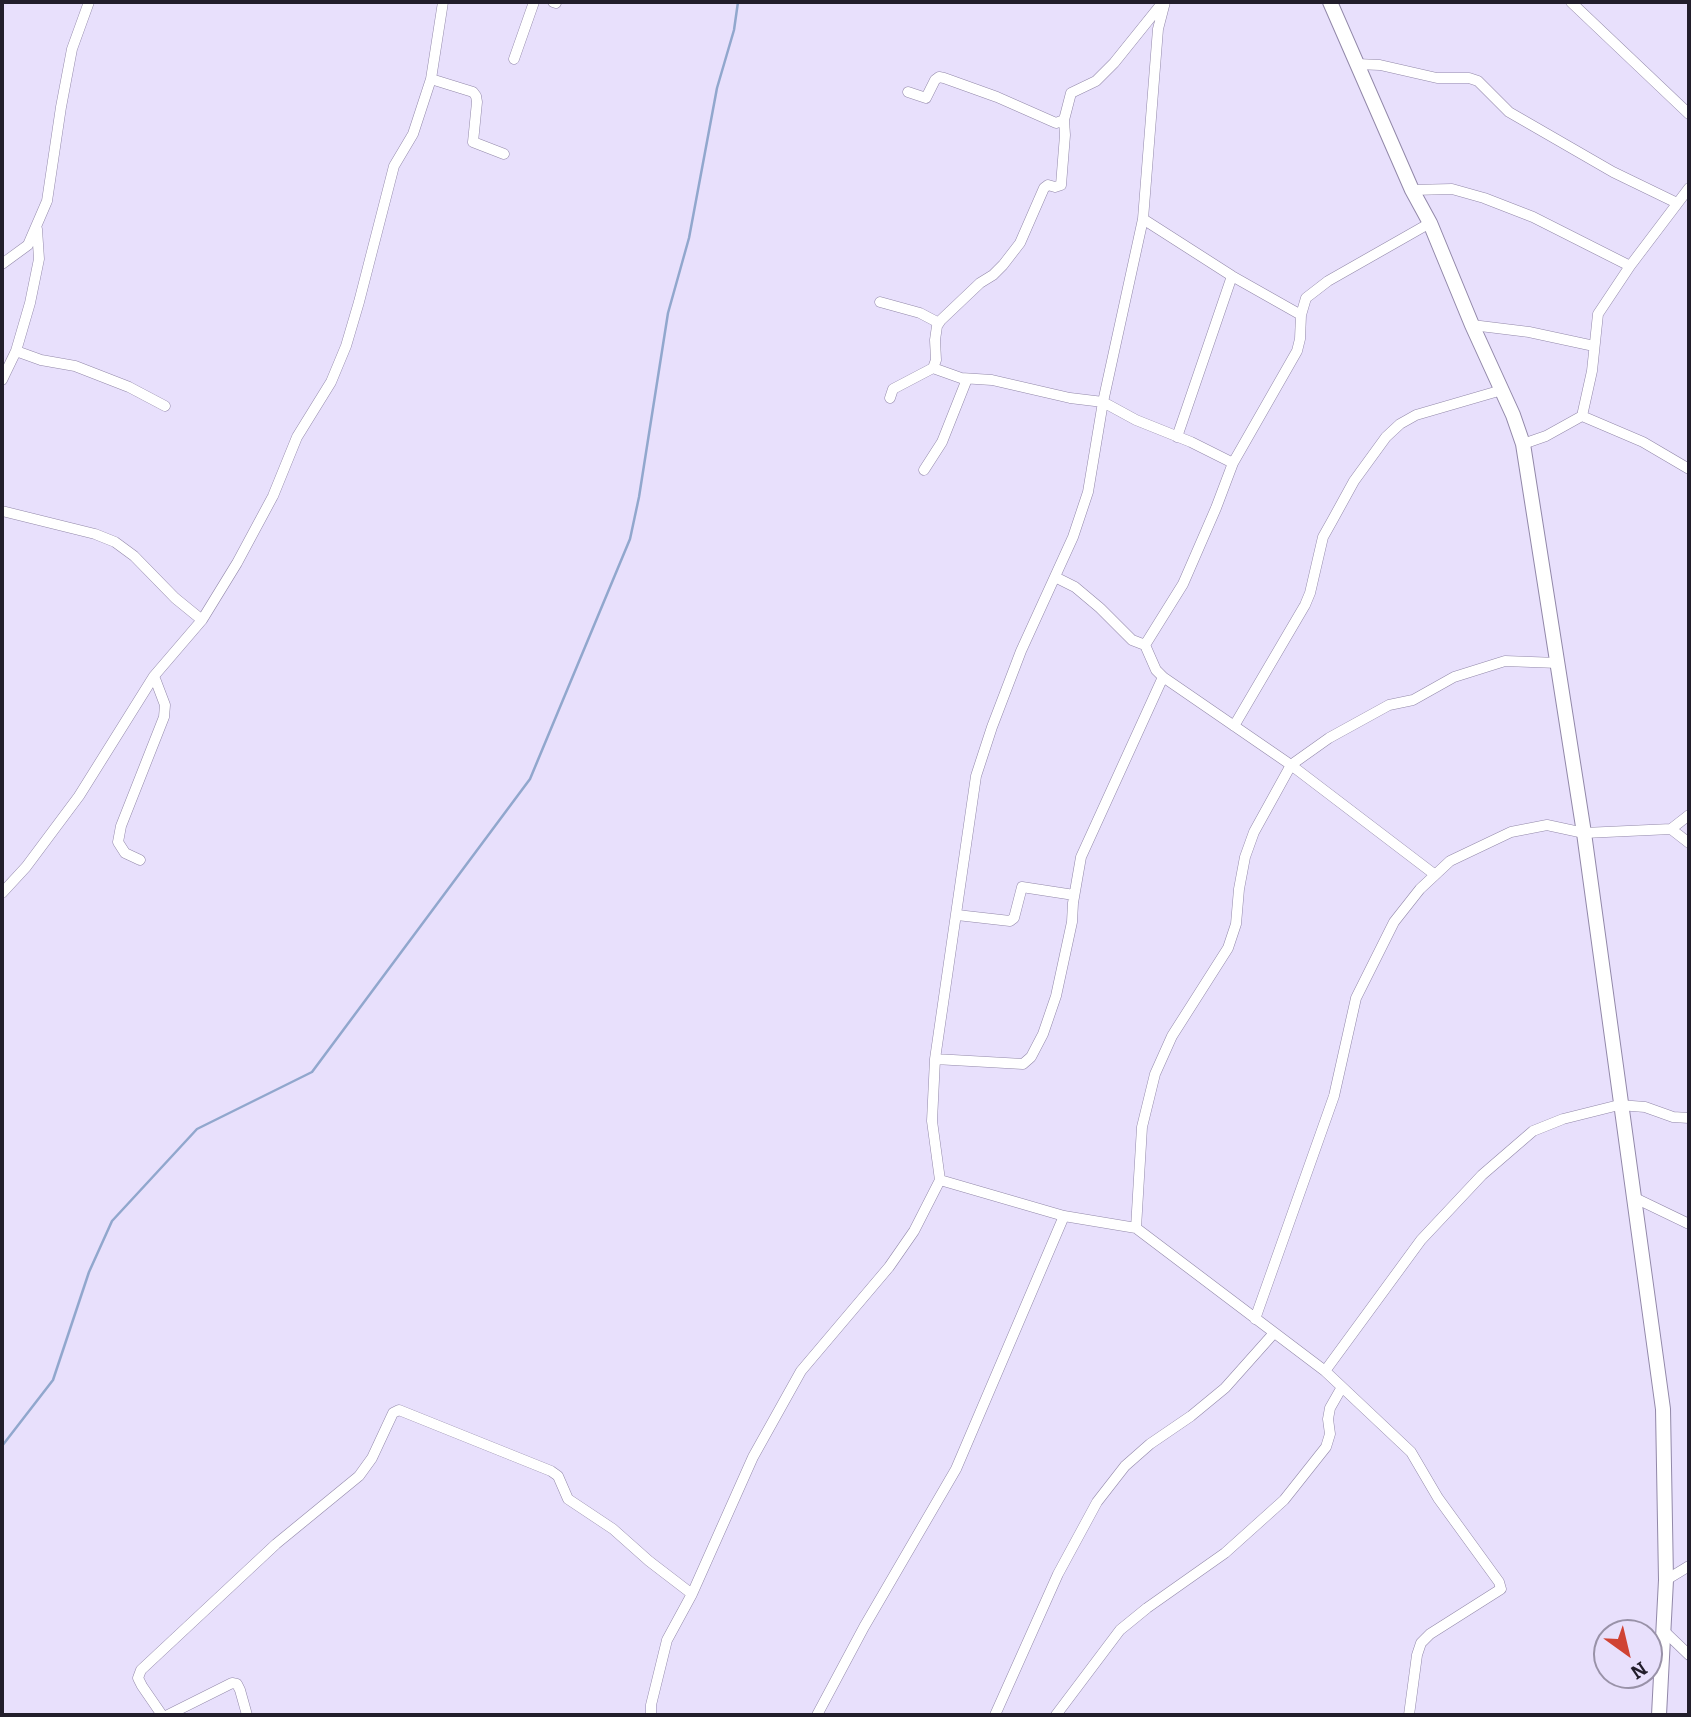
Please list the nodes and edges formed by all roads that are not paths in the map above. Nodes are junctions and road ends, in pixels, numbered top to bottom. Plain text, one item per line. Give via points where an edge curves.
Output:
1 (89, 2) edge
2 (443, 2) edge
3 (534, 2) edge
4 (1164, 2) edge
5 (1330, 2) edge
6 (1570, 2) edge
7 (513, 59) dead end
8 (1357, 64) junction
9 (431, 79) junction
10 (908, 92) dead end
11 (1689, 114) edge
12 (1064, 120) junction
13 (504, 154) dead end
14 (1689, 188) edge
15 (1412, 190) junction
16 (1676, 203) junction
17 (1143, 219) junction
18 (1430, 223) junction
19 (36, 226) junction
20 (2, 264) edge
21 (1630, 266) junction
22 (1232, 276) junction
23 (880, 303) dead end
24 (1301, 315) junction
25 (939, 323) junction
26 (1472, 325) junction
27 (1594, 346) junction
28 (16, 351) junction
29 (933, 368) junction
30 (967, 379) junction
31 (2, 380) edge
32 (1502, 390) junction
33 (890, 398) dead end
34 (1102, 402) junction
35 (164, 406) dead end
36 (1582, 416) junction
37 (1177, 437) junction
38 (1522, 444) junction
39 (1233, 463) junction
40 (1689, 469) edge
41 (923, 470) dead end
42 (2, 511) edge
43 (1055, 577) junction
44 (202, 620) junction
45 (1145, 645) junction
46 (1558, 663) junction
47 (154, 676) junction
48 (1163, 677) junction
49 (1234, 726) junction
50 (1292, 765) junction
51 (1689, 815) edge
52 (1671, 829) junction
53 (1584, 833) junction
54 (1689, 844) edge
55 (140, 860) dead end
56 (1433, 874) junction
57 (2, 893) edge
58 (1074, 895) junction
59 (957, 915) junction
60 (935, 1059) junction
61 (1619, 1105) junction
62 (1689, 1118) edge
63 (940, 1180) junction
64 (1635, 1198) junction
65 (1064, 1216) junction
66 (1689, 1224) edge
67 (1136, 1228) junction
68 (1255, 1319) junction
69 (1274, 1333) junction
70 (1325, 1371) junction
71 (1342, 1387) junction
72 (1689, 1566) edge
73 (1666, 1580) junction
74 (692, 1594) junction
75 (1663, 1629) joint
76 (1689, 1655) edge
77 (1660, 1689) edge
78 (162, 1715) edge
79 (169, 1715) edge
80 (247, 1715) edge
81 (651, 1715) edge
82 (817, 1715) edge
83 (995, 1715) edge
84 (1056, 1715) edge
85 (1409, 1715) edge
86 (1659, 1715) edge

1 - 19 street via 72,49 47,201
2 - 9 street
3 - 7 street
4 - 12 street via 1096,81 1071,93
4 - 17 street
5 - 8 street
6 - 11 street
8 - 15 street
8 - 16 street via 1478,81 1509,112
9 - 13 street via 477,96 473,142
9 - 44 street via 413,134 394,166 356,313 331,382 297,437 274,496
10 - 12 street via 926,98 939,77 1056,123
12 - 25 street via 1061,185 1044,188 1014,252
14 - 16 street
15 - 18 street
15 - 21 street via 1452,189 1484,198
16 - 21 street
17 - 22 street
17 - 34 street
18 - 24 street via 1328,281 1306,298
18 - 26 street
19 - 20 street via 28,245
19 - 28 street via 38,259
21 - 27 street via 1598,314
22 - 24 street
22 - 37 street
23 - 25 street
24 - 39 street via 1297,351
25 - 29 street
26 - 27 street
26 - 32 street
27 - 36 street
28 - 31 street
28 - 35 street via 75,366
29 - 30 street
29 - 33 street via 893,389
30 - 34 street
30 - 41 street via 942,442
32 - 38 street
32 - 49 street via 1416,415 1386,437 1354,481 1323,537 1305,605
34 - 37 street
34 - 43 street via 1088,492
36 - 38 street
36 - 40 street via 1643,442
37 - 39 street
38 - 46 street
39 - 45 street via 1182,584
42 - 44 street via 115,542
43 - 45 street via 1075,587 1132,640
43 - 59 street via 1016,663 976,776
44 - 47 street
45 - 48 street
46 - 50 street via 1506,661 1454,677 1413,700 1389,705
46 - 53 street
47 - 55 street via 165,705 164,717 118,842 125,853
47 - 57 street via 79,796
48 - 49 street
48 - 58 street via 1081,857
49 - 50 street
50 - 56 street
50 - 67 street via 1245,857 1228,948 1172,1036 1155,1074 1142,1127
51 - 52 street
52 - 53 street
52 - 54 street
53 - 56 street via 1546,825 1511,832
53 - 61 street
56 - 68 street via 1394,922 1356,998 1334,1096
58 - 59 street via 1022,887 1010,921
58 - 60 street via 1056,996 1031,1058 1023,1064
59 - 60 street
60 - 63 street via 932,1121
61 - 62 street
61 - 64 street
61 - 70 street via 1533,1131 1482,1175 1421,1240
63 - 65 street
63 - 74 street via 889,1267 801,1371 753,1457
64 - 66 street
64 - 73 street via 1663,1409
65 - 67 street
65 - 82 street via 956,1469
67 - 68 street
68 - 69 street
69 - 70 street
69 - 83 street via 1225,1388 1125,1466 1097,1502 1058,1574
70 - 71 street
71 - 84 street via 1330,1408 1326,1447 1284,1500 1225,1553 1120,1630
71 - 85 street via 1411,1452 1501,1586 1499,1592 1421,1643
72 - 73 street
73 - 75 street
74 - 78 street via 613,1528 568,1499 551,1471 399,1410 393,1413 359,1476 276,1544 141,1671 138,1678
74 - 81 street via 667,1640
75 - 76 street
77 - 86 street
79 - 80 street via 232,1683 240,1690

